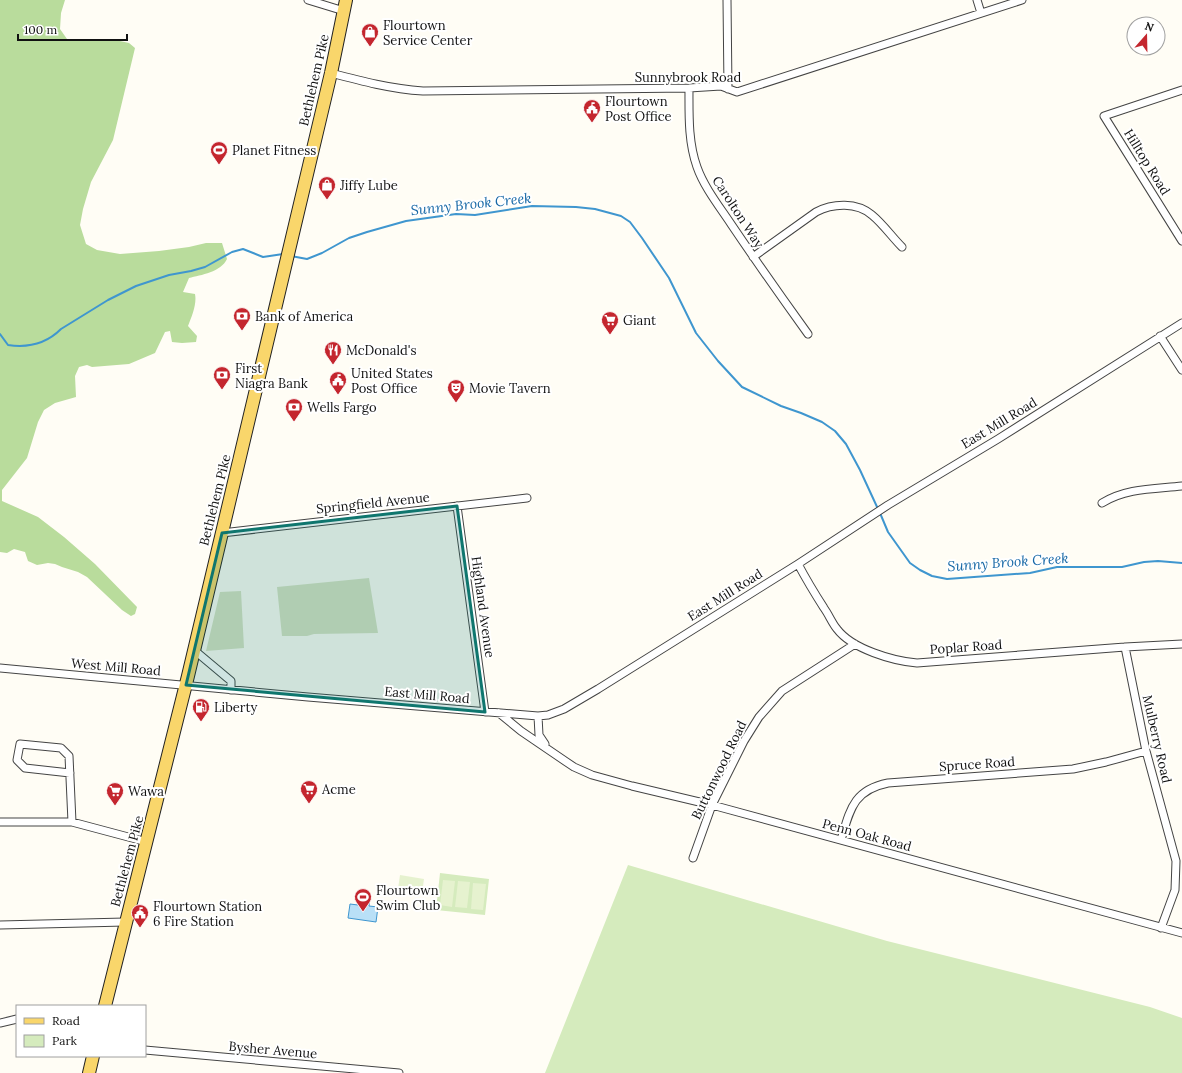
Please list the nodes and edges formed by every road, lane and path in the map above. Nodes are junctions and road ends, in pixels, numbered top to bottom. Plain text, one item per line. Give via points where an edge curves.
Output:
1 (308, 0) edge
2 (727, 0) edge
3 (977, 0) edge
4 (1022, 0) edge
5 (345, 6) edge
6 (981, 13) junction
7 (331, 73) junction
8 (689, 88) junction
9 (728, 89) junction
10 (1182, 90) edge
11 (1182, 241) edge
12 (902, 247) dead end
13 (753, 257) junction
14 (1182, 323) edge
15 (808, 334) dead end
16 (1160, 336) junction
17 (1182, 370) edge
18 (1182, 486) edge
19 (527, 498) dead end
20 (1102, 503) dead end
21 (457, 506) junction
22 (222, 533) junction
23 (798, 564) junction
24 (855, 644) junction
25 (1182, 644) edge
26 (1125, 647) junction
27 (194, 650) junction
28 (0, 668) edge
29 (186, 685) junction
30 (231, 690) junction
31 (485, 712) junction
32 (499, 713) junction
33 (538, 716) junction
34 (551, 751) junction
35 (1146, 751) junction
36 (70, 773) junction
37 (712, 805) junction
38 (0, 822) edge
39 (72, 822) junction
40 (841, 840) junction
41 (146, 842) junction
42 (693, 858) dead end
43 (125, 922) junction
44 (0, 925) edge
45 (1161, 928) junction
46 (1182, 934) edge
47 (105, 1005) edge
48 (16, 1020) edge
49 (0, 1023) edge
50 (146, 1050) edge
51 (93, 1057) edge
52 (88, 1073) edge
53 (400, 1073) edge

1 - 5 street
2 - 9 street
3 - 6 street
4 - 6 street, Sunnybrook Road
5 - 7 main road, Bethlehem Pike
6 - 9 street, Sunnybrook Road via 737,92
7 - 8 street, Sunnybrook Road via 391,87 423,90
7 - 22 main road, Bethlehem Pike
8 - 9 street, Sunnybrook Road via 721,86
8 - 13 street, Carolton Way via 690,134 696,165 709,191
10 - 11 street, Hilltop Road via 1104,116
12 - 13 street via 873,215 859,208 837,205 816,212
13 - 15 street, Carolton Way
14 - 16 street, East Mill Road
16 - 17 street
16 - 23 street, East Mill Road via 872,514
18 - 20 street via 1128,491 1112,496
19 - 21 street, Springfield Avenue
21 - 22 street, Springfield Avenue
21 - 31 street, Highland Avenue
22 - 27 main road, Bethlehem Pike
23 - 24 street, Poplar Road via 838,630
23 - 33 street, East Mill Road via 598,689 555,713
24 - 26 street, Poplar Road via 893,659 917,663
24 - 37 street, Buttonwood Road via 782,691 759,717 744,741
25 - 26 street, Poplar Road
26 - 35 street, Mulberry Road
27 - 29 main road, Bethlehem Pike
27 - 30 street via 231,681
28 - 29 street, West Mill Road
29 - 30 street, West Mill Road
29 - 41 main road, Bethlehem Pike
30 - 31 street, East Mill Road
31 - 32 street, East Mill Road
32 - 33 street, East Mill Road
32 - 34 street, Penn Oak Road
33 - 34 street, Penn Oak Road via 539,735
34 - 37 street, Penn Oak Road via 574,767 592,775
35 - 40 street, Spruce Road via 1073,769 880,784 867,790 856,801
35 - 45 street, Mulberry Road via 1176,861 1175,890
36 - 36 street via 69,756 61,748 20,744 17,760 25,768
36 - 39 street
37 - 40 street, Penn Oak Road
37 - 42 street, Buttonwood Road
38 - 39 street
39 - 41 street
40 - 45 street, Penn Oak Road
41 - 43 main road, Bethlehem Pike
43 - 44 street
43 - 47 main road, Bethlehem Pike
45 - 46 street, Penn Oak Road
48 - 49 street
50 - 53 street, Bysher Avenue
51 - 52 main road

